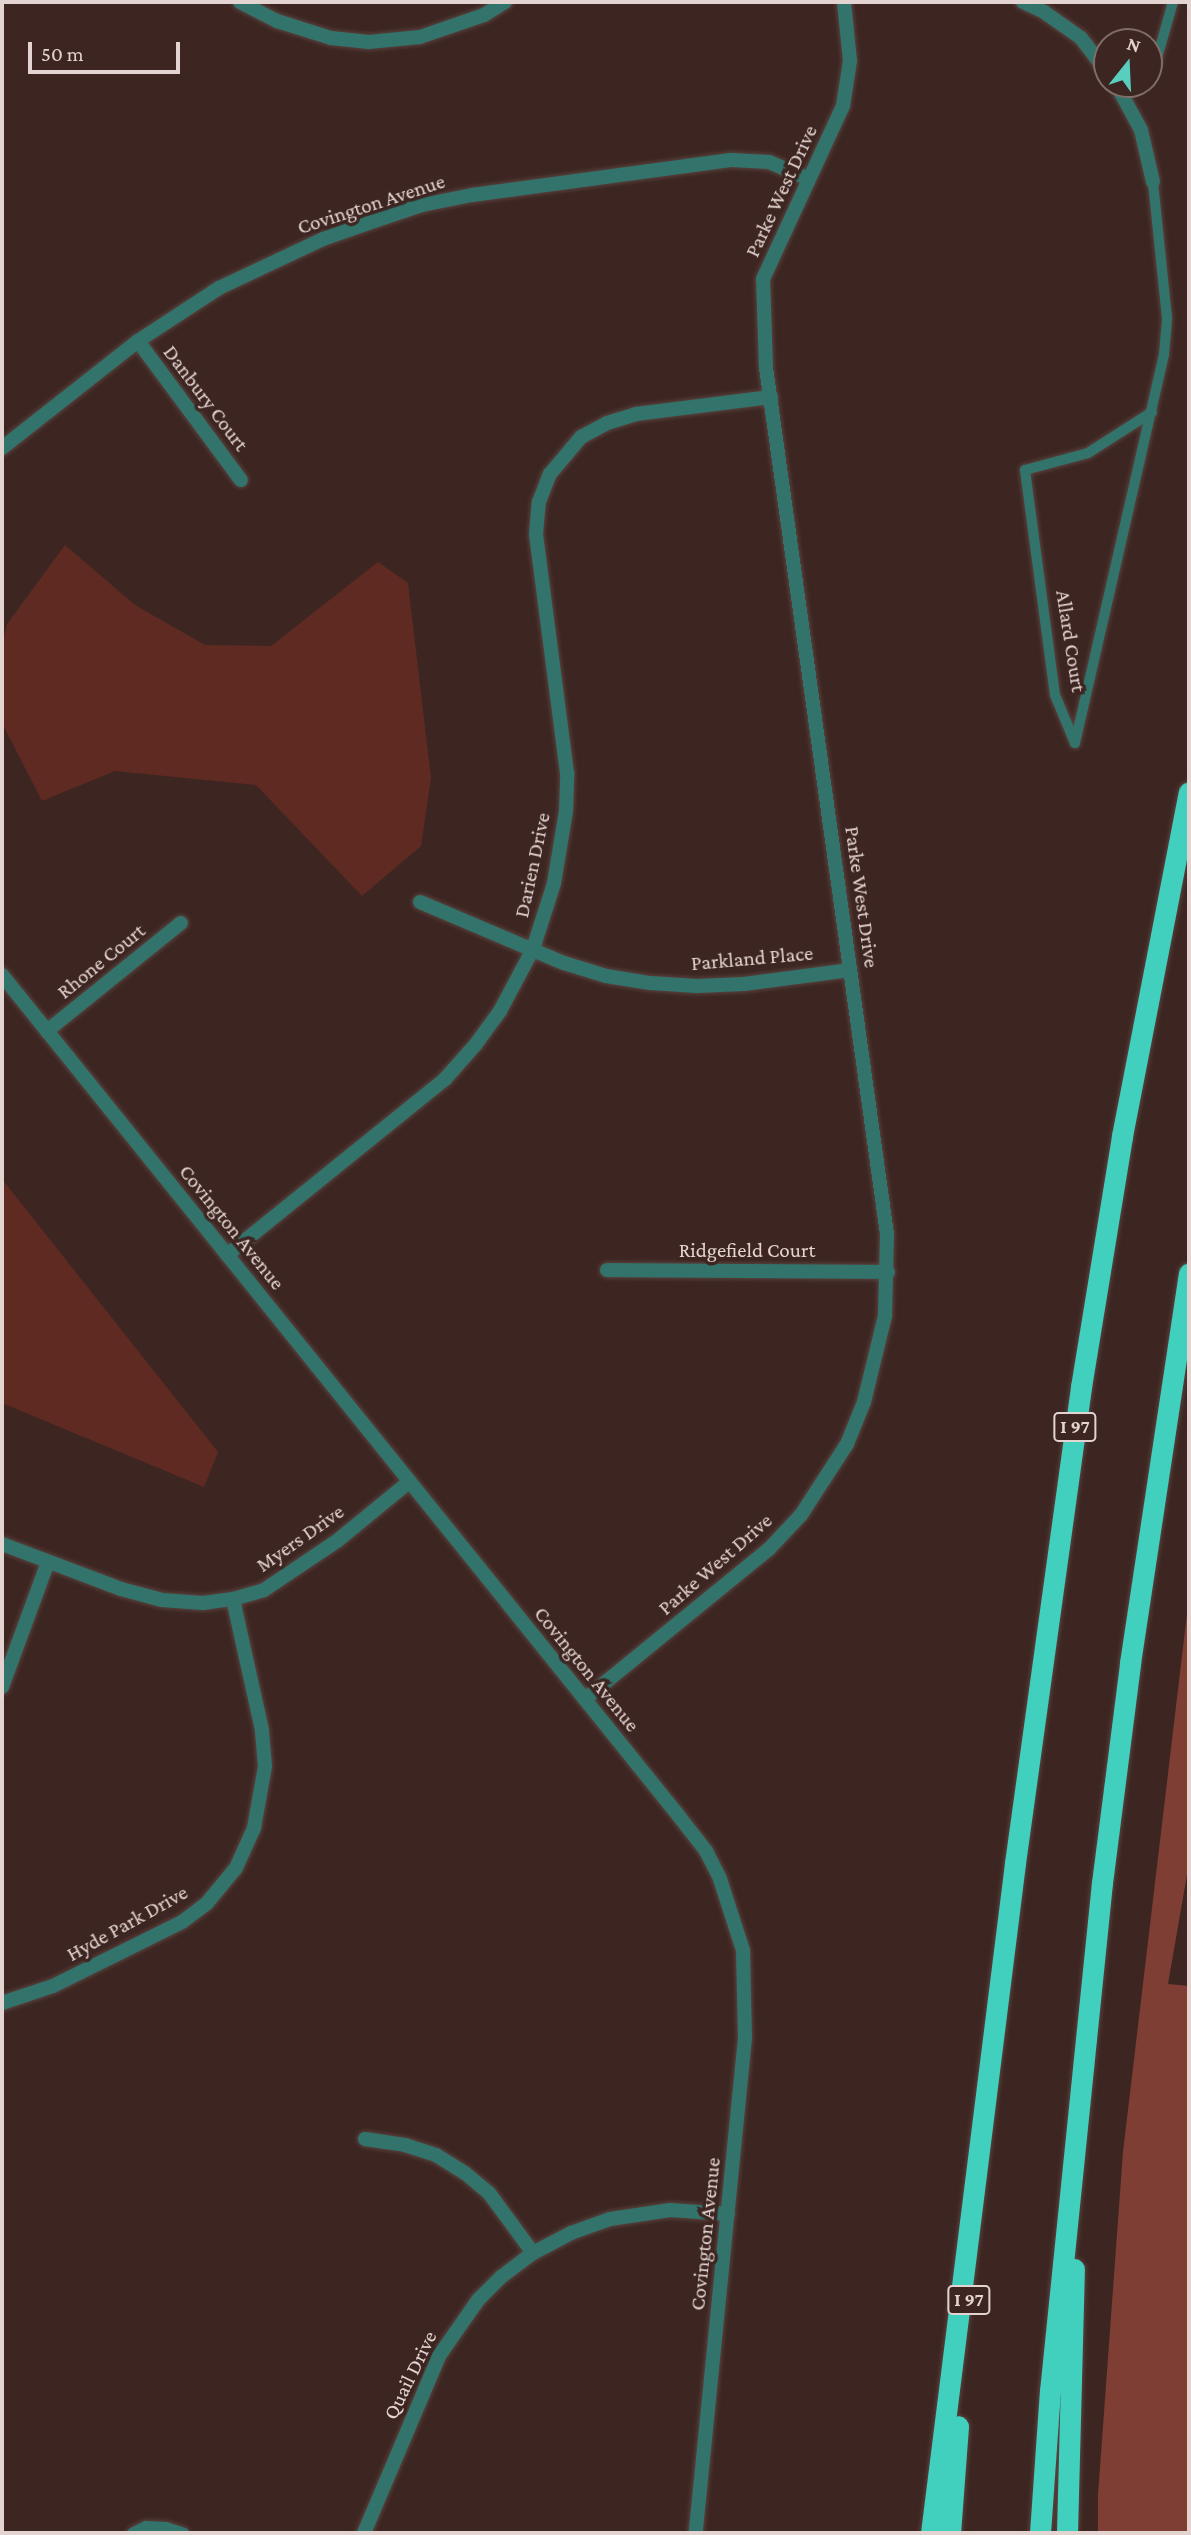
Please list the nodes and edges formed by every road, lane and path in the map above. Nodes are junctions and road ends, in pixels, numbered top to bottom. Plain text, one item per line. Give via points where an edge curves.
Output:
1 (240, 2) edge
2 (505, 2) edge
3 (844, 2) edge
4 (1023, 2) edge
5 (1173, 2) edge
6 (1163, 37) edge
7 (1093, 54) edge
8 (1127, 98) edge
9 (808, 179) junction
10 (1153, 181) joint
11 (138, 341) junction
12 (771, 397) junction
13 (1152, 412) junction
14 (2, 448) edge
15 (241, 480) dead end
16 (1189, 792) edge
17 (420, 902) dead end
18 (181, 923) dead end
19 (533, 949) junction
20 (850, 970) junction
21 (2, 975) edge
22 (47, 1031) junction
23 (228, 1255) junction
24 (607, 1270) dead end
25 (888, 1272) junction
26 (1189, 1273) edge
27 (410, 1481) junction
28 (2, 1544) edge
29 (48, 1562) junction
30 (233, 1599) junction
31 (2, 1687) edge
32 (585, 1699) junction
33 (2, 2003) edge
34 (990, 2068) junction
35 (1079, 2083) junction
36 (365, 2139) dead end
37 (728, 2214) junction
38 (533, 2253) junction
39 (132, 2533) edge
40 (184, 2533) edge
41 (364, 2533) edge
42 (696, 2533) edge
43 (931, 2533) edge
44 (950, 2533) edge
45 (1040, 2533) edge
46 (1068, 2533) edge

1 - 2 street via 276,21 331,38 369,42 420,37 484,15
3 - 9 street, Parke West Drive via 850,61 842,107
4 - 7 street via 1081,38
5 - 6 lane
8 - 10 street, Allard Court via 1142,130
9 - 11 street, Covington Avenue via 769,162 731,160 422,205 264,265 219,288
9 - 12 street, Parke West Drive via 763,279
10 - 13 lane, Allard Court via 1167,318
11 - 14 street, Covington Avenue
11 - 15 street, Danbury Court
12 - 19 street, Darien Drive via 636,414 607,423 581,437 550,474 539,502 536,534 567,773 562,848
12 - 20 street, Parke West Drive
13 - 13 lane, Allard Court via 1088,453 1025,470 1055,695 1075,743
16 - 34 highway, I 97 via 1122,1136 1080,1387
17 - 19 street, Parkland Place
18 - 22 street, Rhone Court
19 - 20 street, Parkland Place via 606,975 674,984 744,984
19 - 23 street, Darien Drive via 500,1011 444,1079
20 - 25 street, Parke West Drive
21 - 22 street, Covington Avenue
22 - 23 street, Covington Avenue
23 - 27 street, Covington Avenue
24 - 25 street, Ridgefield Court
25 - 32 street, Parke West Drive via 885,1316 864,1402 848,1444 827,1480 768,1550
26 - 35 highway via 1130,1663
27 - 30 street, Myers Drive via 337,1541 264,1590
27 - 32 street, Covington Avenue
28 - 29 street, Myers Drive
29 - 30 street, Myers Drive via 162,1600 203,1603
29 - 31 street
30 - 33 street, Hyde Park Drive via 262,1730 265,1766 254,1828 236,1868 207,1903 182,1922 53,1986
32 - 37 street, Covington Avenue via 706,1851 733,1913 747,1994
34 - 43 highway
34 - 44 highway, I 97
35 - 45 highway
35 - 46 highway
36 - 38 street via 436,2155 465,2173 489,2193
37 - 38 street, Quail Drive via 670,2210 622,2217 571,2233
37 - 42 street, Covington Avenue
38 - 41 street, Quail Drive via 478,2301 439,2356
39 - 40 lane via 146,2526

